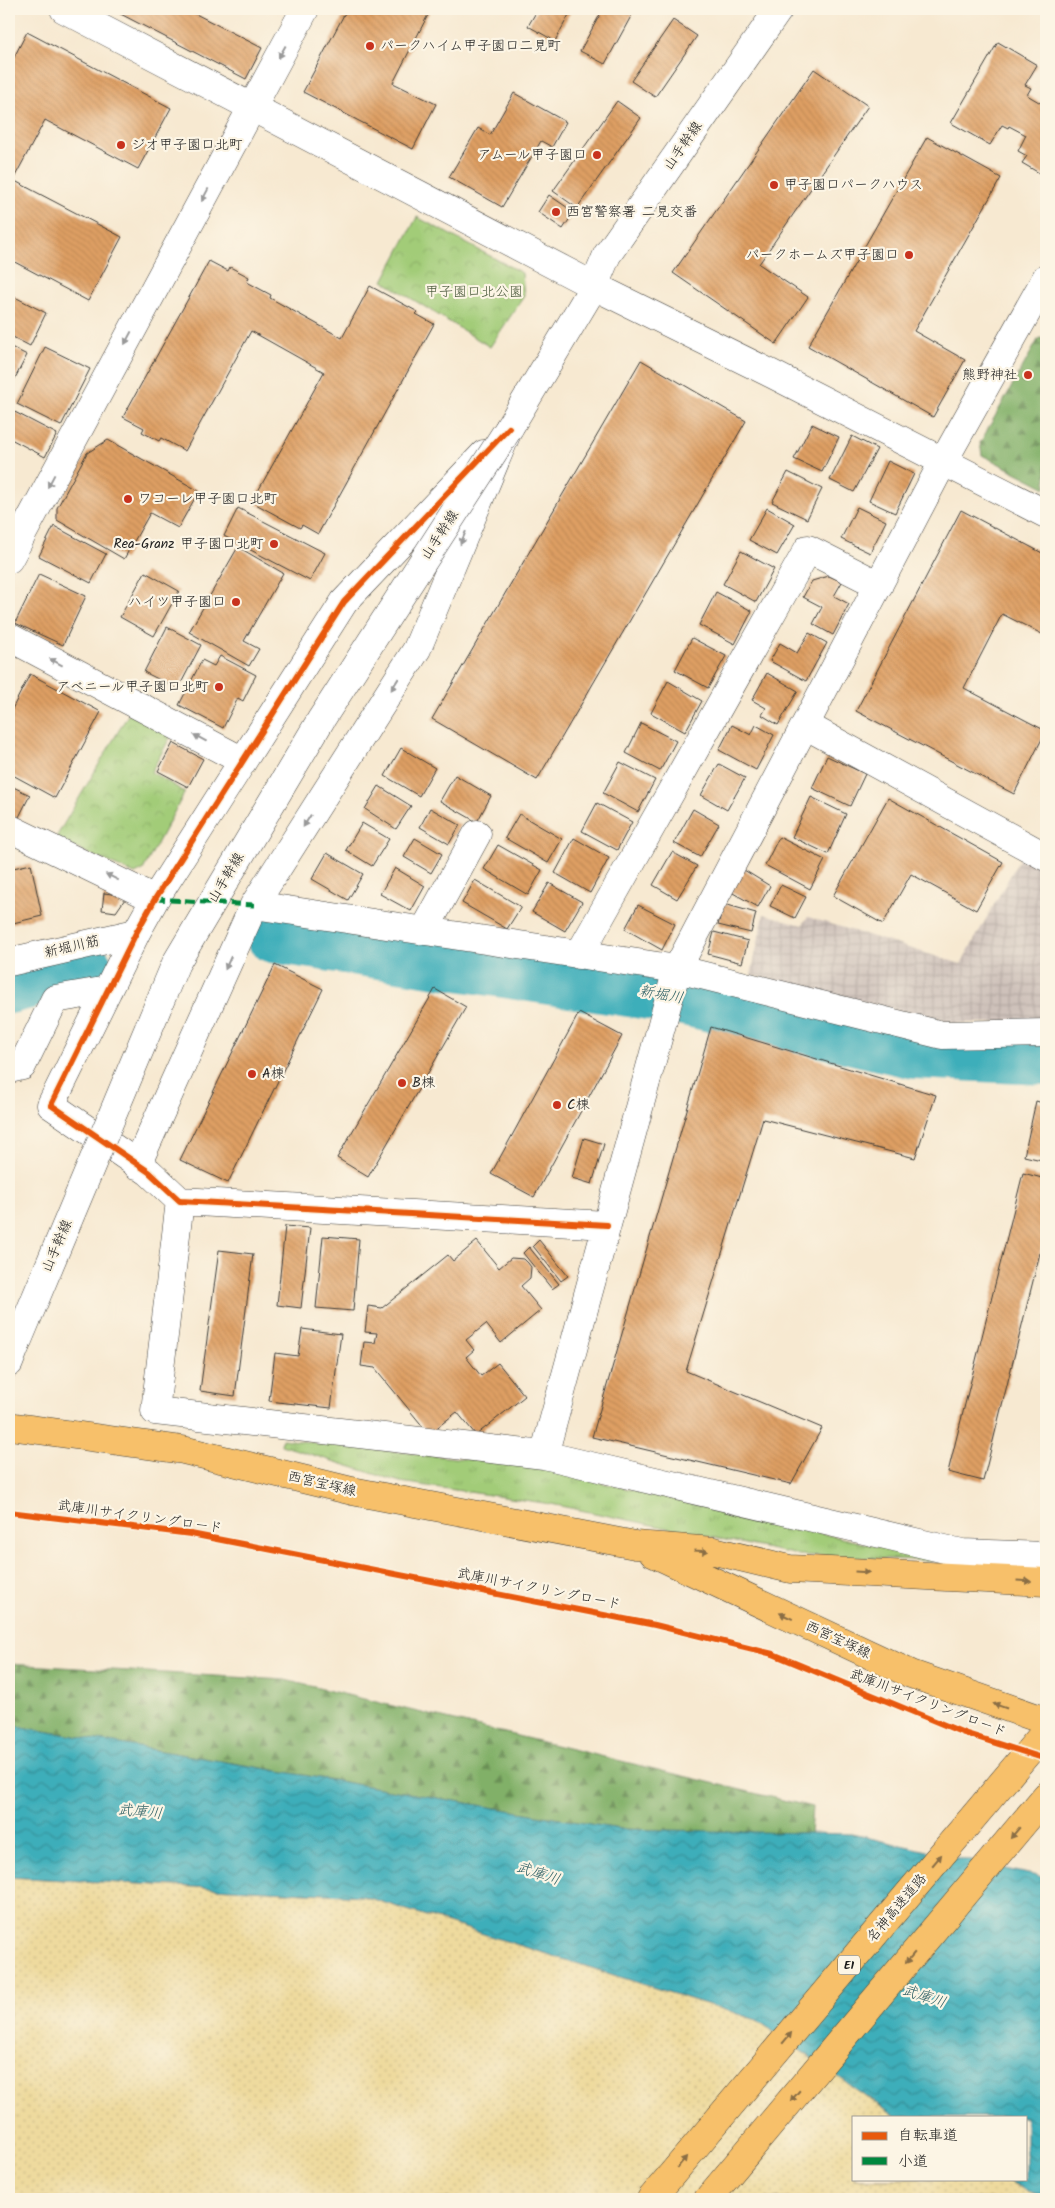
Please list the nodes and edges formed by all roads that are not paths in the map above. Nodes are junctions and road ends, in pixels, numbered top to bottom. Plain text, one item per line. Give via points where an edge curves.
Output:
1 (64, 9) edge
2 (305, 9) edge
3 (779, 9) edge
4 (251, 108) junction
5 (1046, 278) edge
6 (594, 286) junction
7 (509, 428) junction
8 (944, 462) junction
9 (1046, 514) edge
10 (9, 559) edge
11 (879, 585) junction
12 (9, 637) edge
13 (805, 725) junction
14 (243, 761) junction
15 (9, 828) edge
16 (477, 834) dead end
17 (1046, 857) edge
18 (155, 899) junction
19 (254, 905) junction
20 (424, 931) junction
21 (136, 933) junction
22 (579, 955) junction
23 (9, 962) edge
24 (675, 975) junction
25 (108, 990) junction
26 (1046, 1033) edge
27 (9, 1069) edge
28 (137, 1165) junction
29 (180, 1201) junction
30 (607, 1225) junction
31 (12, 1354) edge
32 (9, 1426) edge
33 (544, 1455) junction
34 (635, 1545) junction
35 (1046, 1556) edge
36 (1046, 1582) edge
37 (1046, 1721) edge
38 (1046, 1731) edge
39 (1046, 1796) edge
40 (651, 2199) edge
41 (708, 2199) edge

1 - 4 street
2 -> 4 street
3 - 6 street, 山手幹線 via 607,255
4 - 6 street
4 -> 10 street
5 - 8 street
6 - 7 street, 山手幹線
6 - 8 street
7 - 14 street via 344,602
7 -> 19 street via 417,649
7 - 31 street, 山手幹線, bridge via 322,718 176,962
8 - 9 street
8 - 11 street
11 - 13 street
11 - 22 street via 808,549
14 -> 12 street
13 - 17 street
13 - 24 street
14 - 18 street
18 -> 15 street
16 - 20 street
18 - 21 street
19 - 20 street
19 -> 28 street
20 - 22 street
21 - 23 street, 新堀川筋
21 - 25 street
22 - 24 street
24 - 26 street via 942,1036
24 - 30 street
25 - 27 street via 55,999 22,1066
25 - 28 street via 51,1105
28 - 29 street
29 - 30 street
29 - 33 street via 155,1411
30 - 33 street
32 - 34 main road, 西宮宝塚線 via 183,1450 352,1491
33 - 35 street via 962,1553
34 -> 36 main road, 西宮宝塚線 via 714,1551 790,1569
37 -> 34 main road, 西宮宝塚線 via 911,1674
40 -> 38 main road, 名神高速道路 / E1
39 -> 41 main road

